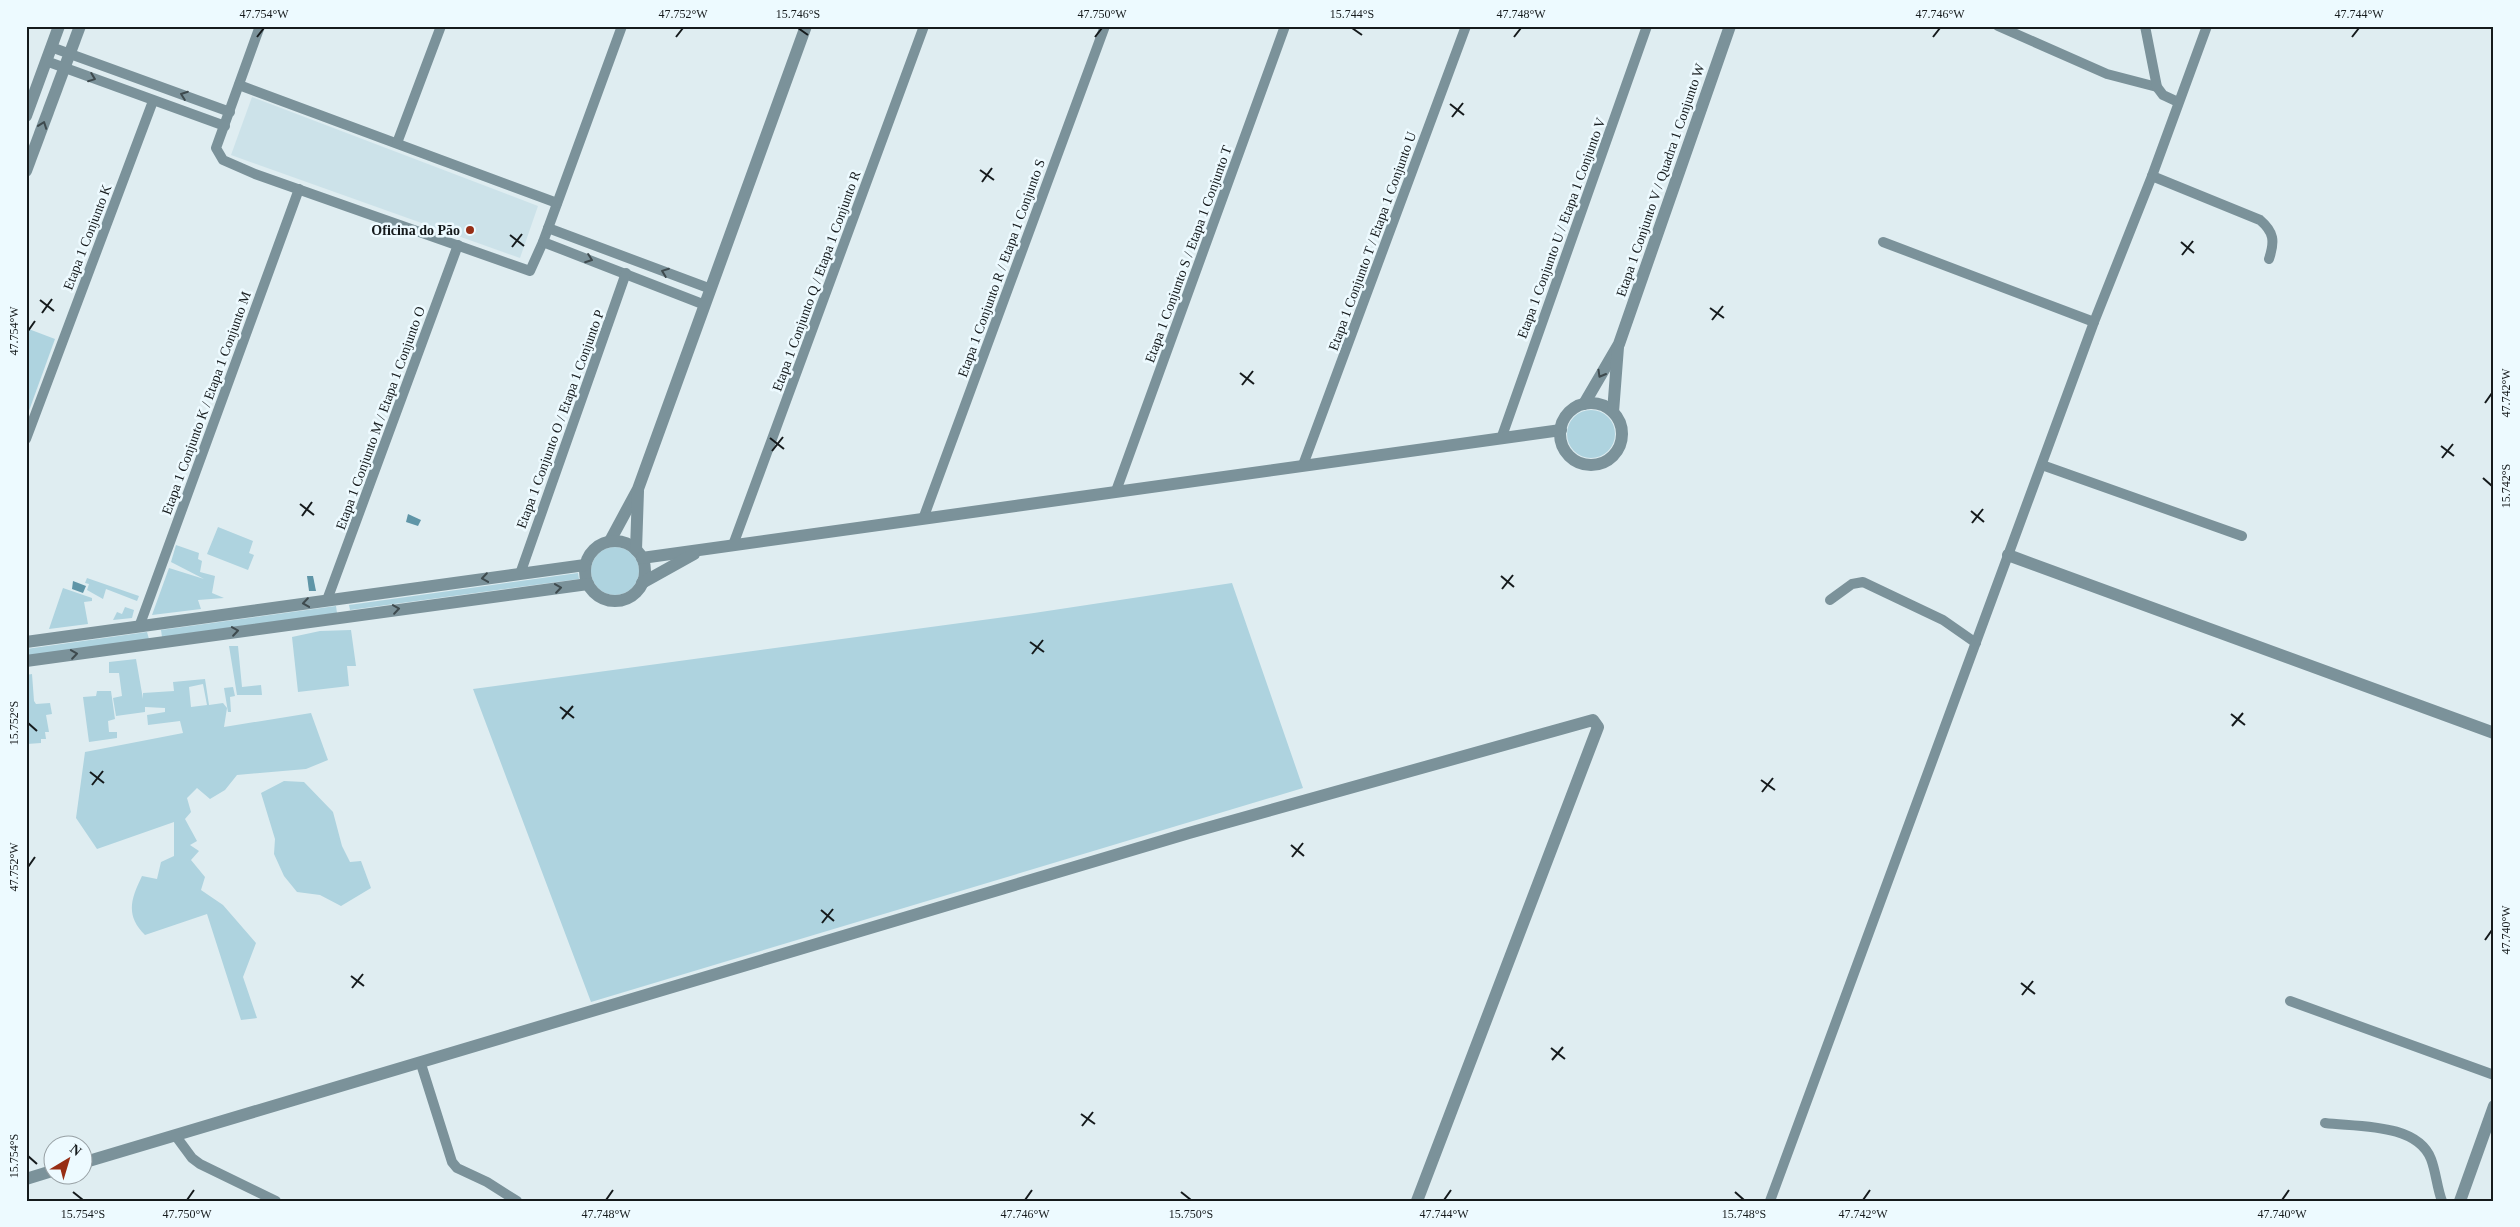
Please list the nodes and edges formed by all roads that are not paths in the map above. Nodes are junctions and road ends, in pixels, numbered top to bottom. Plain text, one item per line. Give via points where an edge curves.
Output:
1 (59, 26) edge
2 (80, 26) edge
3 (260, 26) edge
4 (440, 26) edge
5 (622, 26) edge
6 (806, 26) edge
7 (924, 26) edge
8 (1105, 26) edge
9 (1286, 26) edge
10 (1466, 26) edge
11 (1647, 26) edge
12 (1730, 26) edge
13 (1998, 26) edge
14 (2145, 26) edge
15 (2207, 26) edge
16 (51, 48) junction
17 (70, 54) junction
18 (46, 61) junction
19 (65, 67) junction
20 (238, 85) junction
21 (2157, 87) junction
22 (153, 101) junction
23 (2178, 102) junction
24 (230, 112) junction
25 (26, 116) edge
26 (225, 126) junction
27 (397, 143) junction
28 (26, 171) edge
29 (2152, 176) junction
30 (299, 189) junction
31 (557, 202) junction
32 (548, 228) junction
33 (543, 242) junction
34 (1883, 242) dead end
35 (458, 245) junction
36 (2269, 259) dead end
37 (626, 273) junction
38 (711, 289) junction
39 (705, 305) junction
40 (2094, 322) junction
41 (1619, 344) junction
42 (1584, 404) junction
43 (1613, 412) junction
44 (1560, 430) junction
45 (26, 439) edge
46 (1500, 439) junction
47 (1303, 465) junction
48 (2042, 465) junction
49 (638, 489) junction
50 (1116, 491) junction
51 (923, 519) junction
52 (2242, 536) dead end
53 (610, 541) junction
54 (734, 545) junction
55 (696, 552) junction
56 (639, 554) junction
57 (2008, 555) junction
58 (585, 565) junction
59 (520, 574) junction
60 (642, 583) junction
61 (588, 584) junction
62 (342, 598) junction
63 (327, 600) junction
64 (1830, 600) dead end
65 (345, 616) junction
66 (154, 625) junction
67 (139, 627) junction
68 (26, 642) edge
69 (156, 642) junction
70 (1976, 643) junction
71 (26, 661) edge
72 (2494, 733) edge
73 (2290, 1001) dead end
74 (421, 1064) junction
75 (2494, 1075) edge
76 (2494, 1106) edge
77 (2325, 1124) dead end
78 (176, 1135) junction
79 (92, 1160) edge
80 (42, 1175) edge
81 (26, 1179) edge
82 (276, 1201) edge
83 (517, 1201) edge
84 (1417, 1201) edge
85 (1770, 1201) edge
86 (2442, 1201) edge
87 (2460, 1201) edge

1 - 16 street
2 - 17 street
3 - 20 street
4 - 27 street
5 - 31 street
6 - 38 street
7 - 54 street, Etapa 1 Conjunto Q / Etapa 1 Conjunto R
8 - 51 street, Etapa 1 Conjunto R / Etapa 1 Conjunto S
9 - 50 street, Etapa 1 Conjunto S / Etapa 1 Conjunto T
10 - 47 street, Etapa 1 Conjunto T / Etapa 1 Conjunto U
11 - 46 street, Etapa 1 Conjunto U / Etapa 1 Conjunto V
12 - 41 street, Etapa 1 Conjunto V / Quadra 1 Conjunto W
13 - 21 street via 2107,74
14 - 21 street
15 - 23 street
16 - 17 street
16 - 18 street
17 - 19 street
24 -> 17 street
18 - 19 street
18 - 25 street
19 -> 22 street
28 -> 19 street
20 - 24 street
20 - 27 street
21 - 23 street via 2163,95
22 - 26 street
22 - 45 street, Etapa 1 Conjunto K
23 - 29 street
24 - 26 street
26 - 30 street via 216,148 223,160
27 - 31 street
29 - 36 street via 2260,220 2273,234
29 - 40 street
30 - 35 street
30 - 67 street, Etapa 1 Conjunto K / Etapa 1 Conjunto M
31 - 32 street
32 - 33 street
38 -> 32 street
33 - 35 street via 530,271
33 -> 37 street
34 - 40 street
35 - 63 street, Etapa 1 Conjunto M / Etapa 1 Conjunto O
37 - 39 street
37 - 59 street, Etapa 1 Conjunto O / Etapa 1 Conjunto P
38 - 39 street
39 - 49 street
40 - 48 street
41 -> 42 street
41 - 43 street
42 - 43 street via 1600,404
42 - 44 street via 1568,413
43 - 44 street via 1622,438 1613,456 1606,461 1596,464 1578,462 1564,448
44 - 46 street
46 - 47 street
47 - 50 street
48 - 52 street
48 - 57 street
49 - 53 street
49 - 56 street
50 - 51 street
51 - 54 street
53 - 56 street via 629,544
53 - 58 street via 594,549
54 - 55 street
55 - 56 street
55 - 60 street
56 - 60 street via 644,570
57 - 70 street
57 - 72 street
58 - 59 street
58 - 61 street
59 -> 62 street
60 - 61 street via 629,597 610,600 593,592
65 -> 61 street
62 - 63 street
62 - 65 street
63 -> 66 street
64 - 70 street via 1852,584 1863,582 1943,620
69 -> 65 street
66 - 67 street
66 - 69 street
67 - 68 street
71 -> 69 street
70 - 85 street
73 - 75 street
74 - 78 street
74 - 83 street via 452,1162 457,1168 488,1182
74 - 84 street via 1171,839 1593,720 1598,727
76 - 87 street
77 - 86 street via 2395,1131 2416,1140 2431,1159
78 - 79 street
78 - 82 street via 196,1161
80 - 81 street

